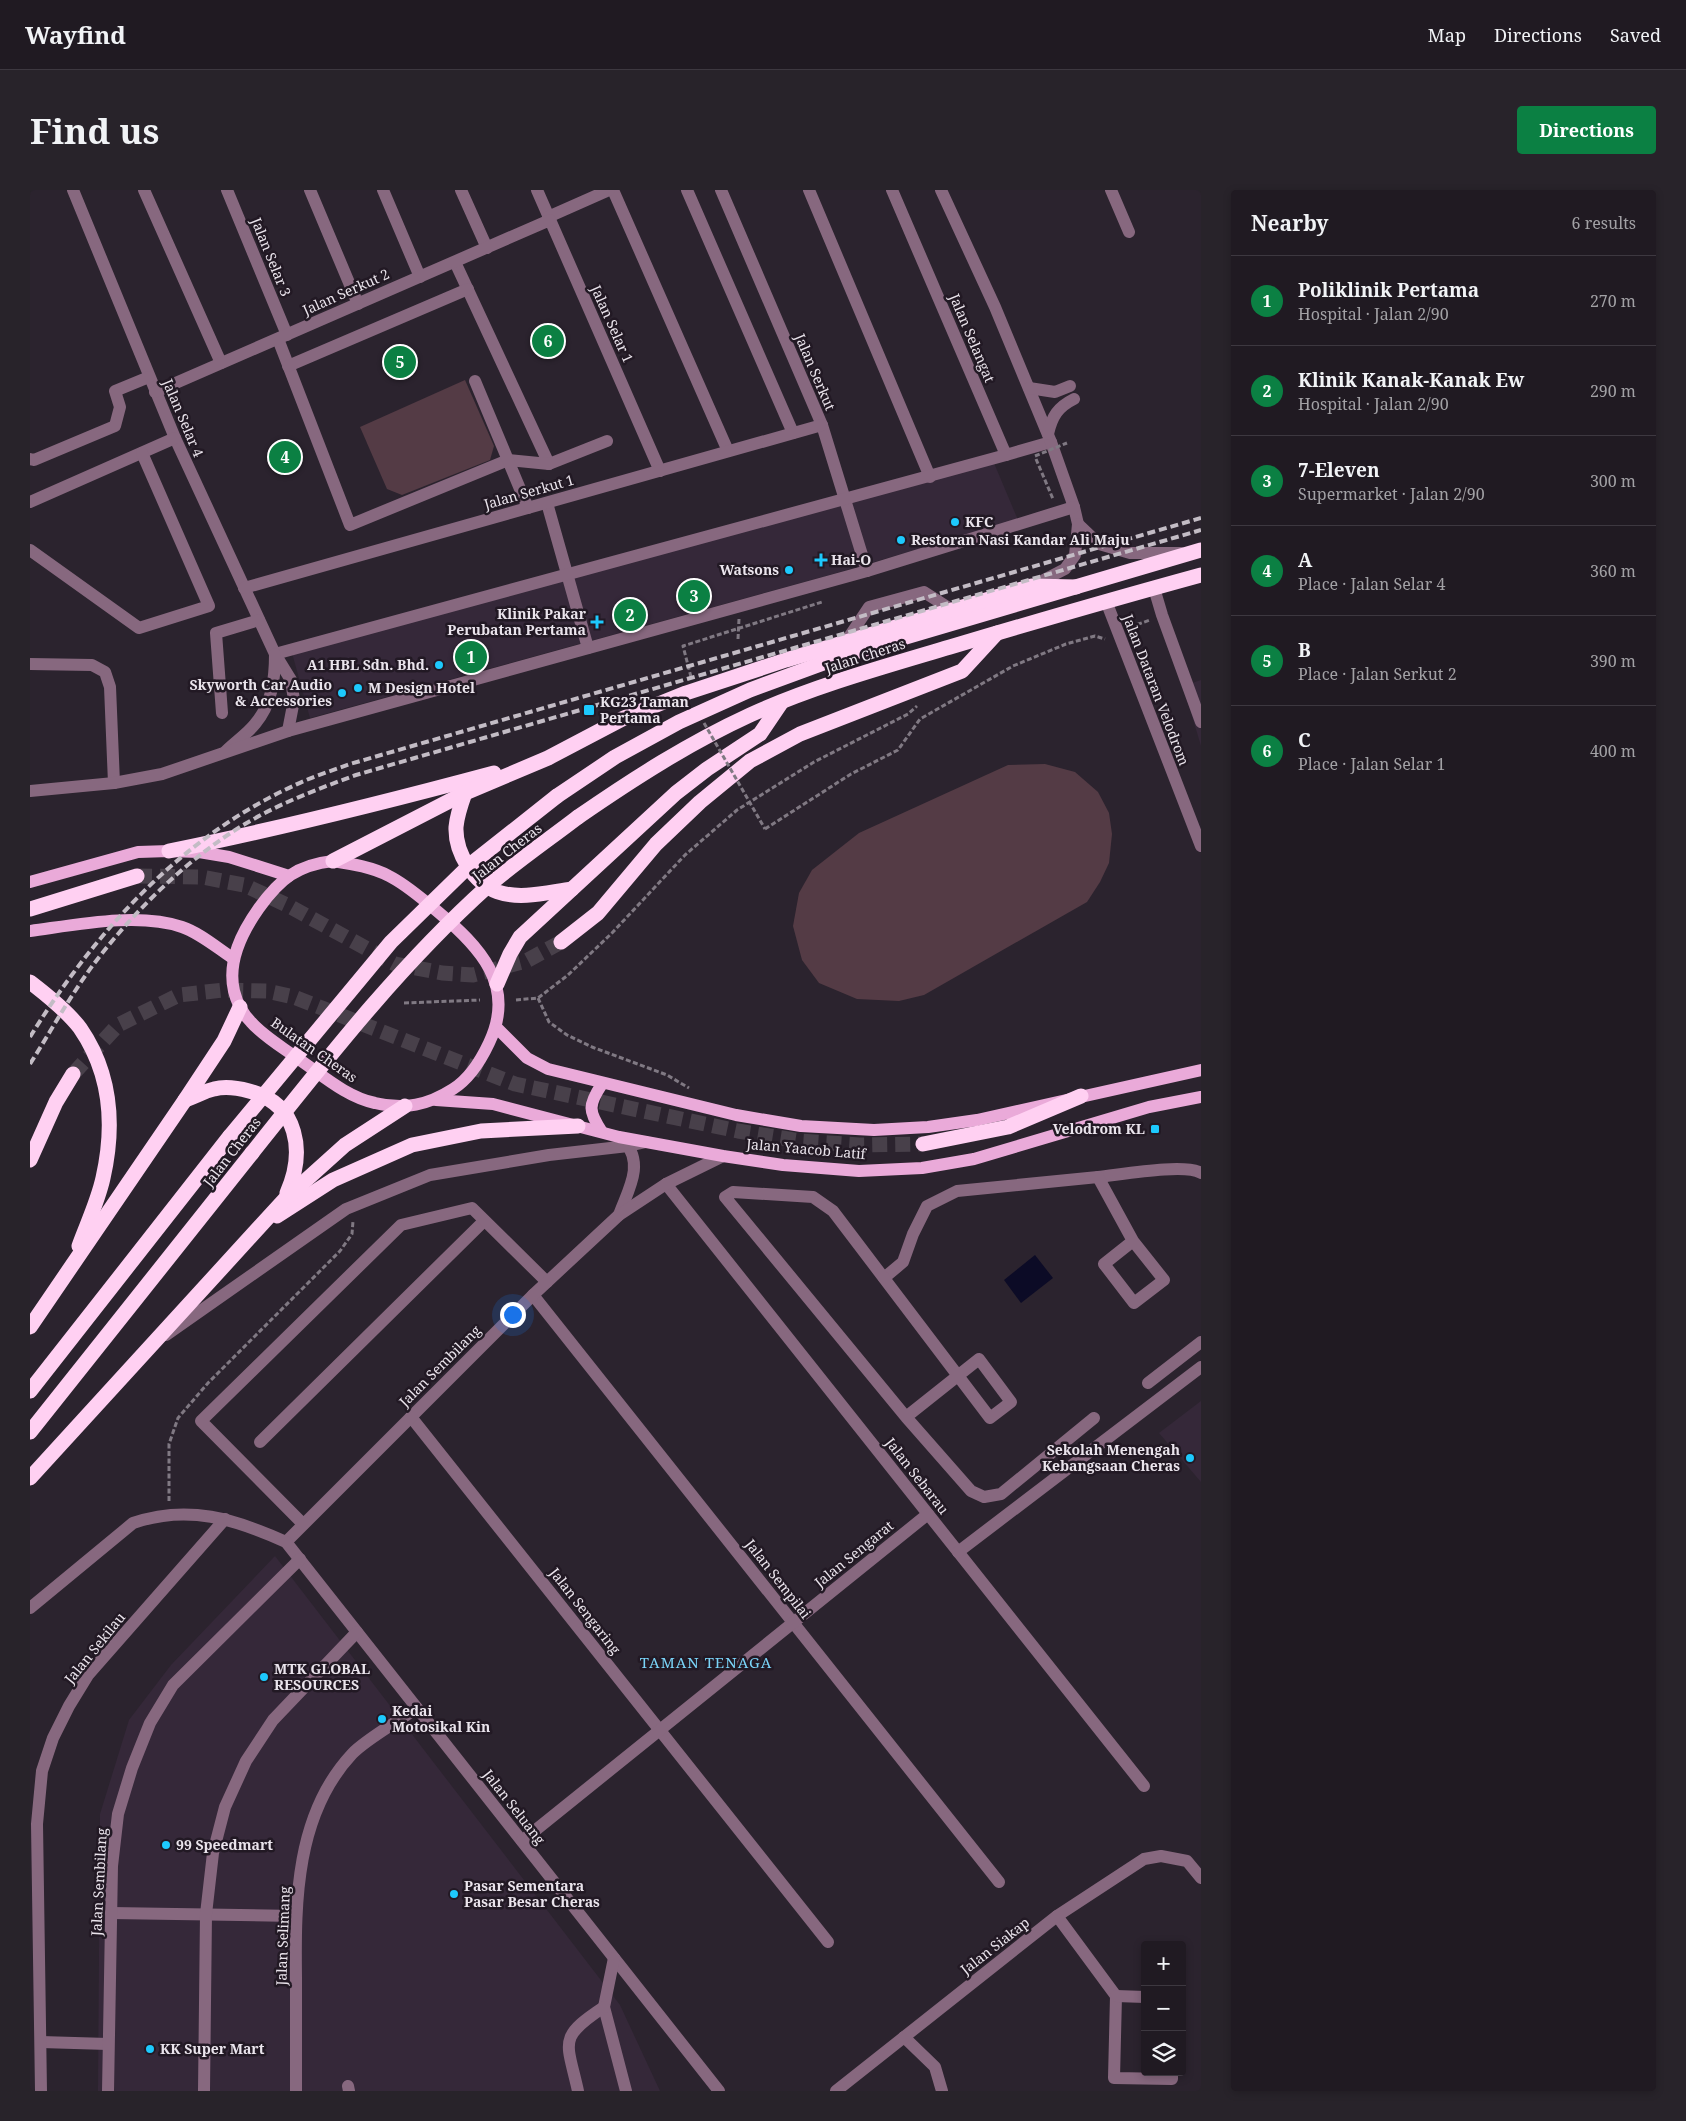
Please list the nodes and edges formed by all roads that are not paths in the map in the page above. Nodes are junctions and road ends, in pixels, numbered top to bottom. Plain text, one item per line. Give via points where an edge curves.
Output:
1 (74, 190) edge
2 (144, 190) edge
3 (227, 190) edge
4 (310, 190) edge
5 (383, 190) edge
6 (461, 190) edge
7 (536, 190) edge
8 (609, 190) edge
9 (613, 190) edge
10 (687, 190) edge
11 (721, 190) edge
12 (809, 190) edge
13 (892, 190) edge
14 (942, 190) edge
15 (1111, 190) edge
16 (549, 219) junction
17 (1129, 232) dead end
18 (487, 248) junction
19 (455, 262) junction
20 (420, 277) junction
21 (468, 289) junction
22 (358, 304) junction
23 (282, 337) junction
24 (221, 364) junction
25 (288, 366) junction
26 (149, 377) junction
27 (476, 381) dead end
28 (1028, 388) junction
29 (155, 392) junction
30 (822, 425) junction
31 (793, 433) junction
32 (175, 438) junction
33 (1049, 438) junction
34 (607, 441) dead end
35 (728, 451) junction
36 (142, 453) junction
37 (1006, 455) junction
38 (30, 459) edge
39 (508, 460) junction
40 (549, 464) junction
41 (660, 471) junction
42 (930, 477) junction
43 (845, 500) junction
44 (30, 502) edge
45 (547, 503) junction
46 (1074, 507) junction
47 (528, 508) junction
48 (1078, 524) junction
49 (30, 550) edge
50 (1196, 552) edge
51 (867, 571) junction
52 (567, 574) junction
53 (1201, 575) edge
54 (1032, 586) junction
55 (1076, 587) junction
56 (244, 588) junction
57 (1154, 588) junction
58 (1106, 601) junction
59 (952, 610) junction
60 (259, 620) junction
61 (997, 633) junction
62 (845, 643) junction
63 (588, 648) junction
64 (274, 654) junction
65 (30, 664) edge
66 (781, 703) junction
67 (222, 713) dead end
68 (1201, 722) edge
69 (288, 731) junction
70 (223, 754) junction
71 (548, 758) junction
72 (114, 783) junction
73 (30, 791) edge
74 (465, 793) junction
75 (1201, 846) edge
76 (169, 851) junction
77 (333, 861) junction
78 (137, 876) tunnel mouth
79 (289, 876) junction
80 (30, 882) edge
81 (572, 889) junction
82 (30, 909) edge
83 (30, 931) edge
84 (562, 942) tunnel mouth
85 (234, 959) junction
86 (30, 982) edge
87 (497, 984) junction
88 (240, 1007) junction
89 (496, 1028) junction
90 (1201, 1070) edge
91 (73, 1074) tunnel mouth
92 (602, 1084) junction
93 (1081, 1096) junction
94 (1201, 1098) edge
95 (185, 1100) junction
96 (436, 1100) junction
97 (405, 1106) junction
98 (578, 1126) junction
99 (602, 1132) junction
100 (624, 1141) junction
101 (923, 1144) tunnel mouth
102 (723, 1156) junction
103 (30, 1160) edge
104 (1201, 1173) edge
105 (1098, 1178) junction
106 (666, 1184) junction
107 (285, 1199) junction
108 (619, 1215) junction
109 (484, 1221) junction
110 (257, 1228) junction
111 (1133, 1241) junction
112 (71, 1268) junction
113 (884, 1278) junction
114 (546, 1282) junction
115 (533, 1295) junction
116 (30, 1327) edge
117 (1201, 1342) edge
118 (153, 1344) junction
119 (1201, 1368) edge
120 (958, 1376) junction
121 (1148, 1383) dead end
122 (30, 1391) edge
123 (411, 1417) junction
124 (906, 1417) junction
125 (1094, 1418) dead end
126 (30, 1432) edge
127 (260, 1442) dead end
128 (30, 1478) edge
129 (928, 1514) junction
130 (225, 1519) junction
131 (303, 1524) junction
132 (286, 1542) junction
133 (958, 1552) junction
134 (300, 1559) junction
135 (30, 1608) edge
136 (793, 1622) junction
137 (357, 1632) junction
138 (417, 1708) junction
139 (660, 1730) junction
140 (1144, 1786) dead end
141 (522, 1841) junction
142 (1201, 1878) edge
143 (999, 1882) dead end
144 (110, 1913) junction
145 (206, 1914) junction
146 (296, 1916) junction
147 (1057, 1916) junction
148 (828, 1942) dead end
149 (614, 1958) junction
150 (1116, 1996) junction
151 (1141, 1997) edge
152 (604, 2007) junction
153 (904, 2037) junction
154 (41, 2042) junction
155 (108, 2044) junction
156 (1172, 2076) edge
157 (41, 2091) edge
158 (108, 2091) edge
159 (204, 2091) edge
160 (296, 2091) edge
161 (578, 2091) edge
162 (626, 2091) edge
163 (718, 2091) edge
164 (836, 2091) edge
165 (942, 2091) edge

1 - 26 street, Jalan Selar 4
2 - 24 street
3 - 23 street, Jalan Selar 3
4 - 22 street
5 - 20 street
6 - 18 street
7 - 16 street, Jalan Selar 1
8 - 16 street, Jalan Serkut 2
9 - 35 street
10 - 31 street
11 - 30 street, Jalan Serkut
12 - 42 street
13 - 37 street, Jalan Selangat
14 - 28 street
15 - 17 street
16 - 18 street, Jalan Serkut 2
16 - 41 street, Jalan Selar 1
18 - 19 street, Jalan Serkut 2
19 - 20 street, Jalan Serkut 2
19 - 21 street
20 - 22 street, Jalan Serkut 2
21 - 25 street
21 - 40 street
22 - 23 street, Jalan Serkut 2
23 - 24 street, Jalan Serkut 2
23 - 25 street, Jalan Selar 3
24 - 29 street, Jalan Serkut 2
25 - 39 street, Jalan Selar 3 via 350,525
26 - 29 street, Jalan Selar 4
26 - 38 street via 115,391 120,407 115,426
27 - 39 street
28 - 33 street
28 - 33 street via 1072,393 1052,418
29 - 32 street, Jalan Selar 4
30 - 31 street, Jalan Serkut 1
30 - 43 street, Jalan Serkut
31 - 35 street, Jalan Serkut 1
32 - 36 street
32 - 56 street, Jalan Selar 4
33 - 37 street
33 - 46 street
34 - 40 street
35 - 41 street, Jalan Serkut 1
36 - 44 street
36 - 49 street via 209,606 139,628
37 - 42 street
39 - 40 street
39 - 47 street
41 - 45 street, Jalan Serkut 1
42 - 43 street
43 - 51 street, Jalan Serkut
43 - 52 street
45 - 47 street, Jalan Serkut 1
45 - 52 street
46 - 48 street
46 - 51 street
47 - 56 street, Jalan Serkut 1
48 - 50 street via 1099,544 1130,553
48 - 54 street via 1075,555 1065,569
50 - 55 highway, Jalan Cheras
51 - 63 street
52 - 63 street
52 - 64 street
53 - 57 highway, Jalan Cheras
54 - 55 highway
54 - 59 highway
55 - 122 highway, Jalan Cheras, bridge via 848,654 750,690 679,722 615,757 557,796 471,864 391,942 230,1136
56 - 60 street, Jalan Selar 4
57 - 58 highway, Jalan Cheras
57 - 68 street
58 - 61 highway, Jalan Cheras
58 - 75 street, Jalan Dataran Velodrom
59 - 62 highway
59 - 62 street via 924,592 869,607
60 - 64 street, Jalan Selar 4
60 - 67 street via 216,633
61 - 66 highway, Jalan Cheras via 892,664
61 - 84 highway via 962,671 800,734 750,761 656,844 598,913
62 - 71 highway via 686,693 624,718
63 - 69 street
64 - 69 street, Jalan Selar 4 via 292,680 294,700
64 - 70 street, Jalan Selar 4 via 275,678 268,701 255,724
65 - 72 street via 92,665 105,672 110,687
66 - 81 highway via 760,734 676,793
66 - 126 highway, Jalan Cheras, bridge via 692,744 578,817 489,886 410,962 329,1056
69 - 70 street
70 - 72 street via 162,774
71 - 74 highway
71 - 76 highway via 384,803
72 - 73 street
74 - 77 highway
74 - 81 highway via 458,812 457,842 473,873 484,884 499,892 519,894
76 - 79 main road via 228,857
76 - 80 main road via 138,852
77 - 79 main road, Bulatan Cheras via 312,864
77 - 87 main road, Bulatan Cheras via 370,868 390,876 414,892 463,932 484,957
78 - 82 highway
79 - 85 main road, Bulatan Cheras via 253,916
81 - 87 highway via 520,936
83 - 85 main road via 101,921 160,921 189,930
85 - 88 main road, Bulatan Cheras via 234,992
86 - 112 highway via 79,1028 100,1064 107,1086 109,1139 103,1178
87 - 89 main road, Bulatan Cheras
88 - 95 highway via 224,1041
88 - 97 main road, Bulatan Cheras via 268,1037 351,1095 375,1103
89 - 92 main road, Jalan Yaacob Latif via 536,1064
89 - 96 main road, Bulatan Cheras via 474,1068 458,1086
90 - 93 main road, Jalan Yaacob Latif
91 - 103 highway via 56,1102
92 - 93 main road, Jalan Yaacob Latif via 736,1115 801,1126 874,1130 977,1120
92 - 99 main road via 591,1104 592,1117
93 - 101 highway via 1008,1127
94 - 102 main road, Jalan Yaacob Latif via 1149,1107 974,1159 922,1168 859,1171
95 - 107 highway via 214,1088 229,1088 255,1092 279,1107 294,1131 297,1147 294,1177
95 - 112 highway
96 - 97 main road, Bulatan Cheras
96 - 98 main road, Jalan Yaacob Latif via 493,1104
97 - 107 highway via 345,1145
98 - 99 main road, Jalan Yaacob Latif
98 - 110 highway via 481,1131 412,1145 333,1180
99 - 100 main road, Jalan Yaacob Latif
100 - 102 main road, Jalan Yaacob Latif
100 - 108 street, Jalan Sembilang via 634,1157 636,1168
100 - 118 street via 430,1175 346,1209
102 - 106 street, Jalan Sembilang
104 - 105 street via 1170,1169
105 - 111 street
105 - 113 street via 957,1191 927,1206 903,1262
106 - 108 street, Jalan Sembilang
106 - 129 street, Jalan Sebarau
107 - 110 highway
108 - 114 street, Jalan Sembilang
109 - 114 street
109 - 127 street
109 - 131 street via 472,1208 401,1225 201,1421
110 - 118 highway
111 - 111 street via 1164,1280 1134,1303 1104,1264
112 - 116 highway
113 - 120 street
113 - 124 street via 833,1211 813,1197 733,1192 725,1197
114 - 115 street, Jalan Sembilang
115 - 123 street, Jalan Sembilang
115 - 136 street, Jalan Sempilai
117 - 121 street
118 - 128 highway
119 - 133 street
120 - 120 street via 979,1360 1011,1402 990,1418
120 - 124 street
123 - 131 street, Jalan Sembilang
123 - 139 street, Jalan Sengaring
124 - 125 street via 971,1491 984,1497 1001,1494
129 - 133 street, Jalan Sebarau
129 - 136 street, Jalan Sengarat
130 - 132 street
130 - 135 street via 170,1514 133,1522
130 - 154 street, Jalan Sekilau via 88,1676 53,1738 42,1771 38,1824
131 - 132 street, Jalan Sembilang
132 - 134 street, Jalan Seluang
133 - 140 street, Jalan Sebarau
134 - 137 street, Jalan Seluang
134 - 144 street, Jalan Sembilang via 173,1685 150,1722 118,1814
136 - 139 street, Jalan Sengarat
136 - 143 street, Jalan Sempilai
137 - 138 street, Jalan Seluang
137 - 145 street via 273,1720 246,1761 225,1807 213,1853
138 - 141 street, Jalan Seluang
138 - 146 street, Jalan Selimang via 353,1753 321,1798 301,1864
139 - 141 street, Jalan Sengarat
139 - 148 street, Jalan Sengaring
141 - 149 street, Jalan Seluang
142 - 147 street, Jalan Siakap via 1187,1861 1161,1856 1144,1859
144 - 145 street
144 - 155 street, Jalan Sembilang
145 - 146 street
145 - 159 street
146 - 160 street, Jalan Selimang
147 - 150 street
147 - 153 street, Jalan Siakap
149 - 152 street
149 - 163 street, Jalan Seluang
150 - 151 street
150 - 156 street via 1114,2078 1172,2079
152 - 161 street via 580,2023 571,2034 568,2045
152 - 162 street
153 - 164 street, Jalan Siakap
153 - 165 street via 935,2068
154 - 155 street
154 - 157 street, Jalan Sekilau
155 - 158 street, Jalan Sembilang

